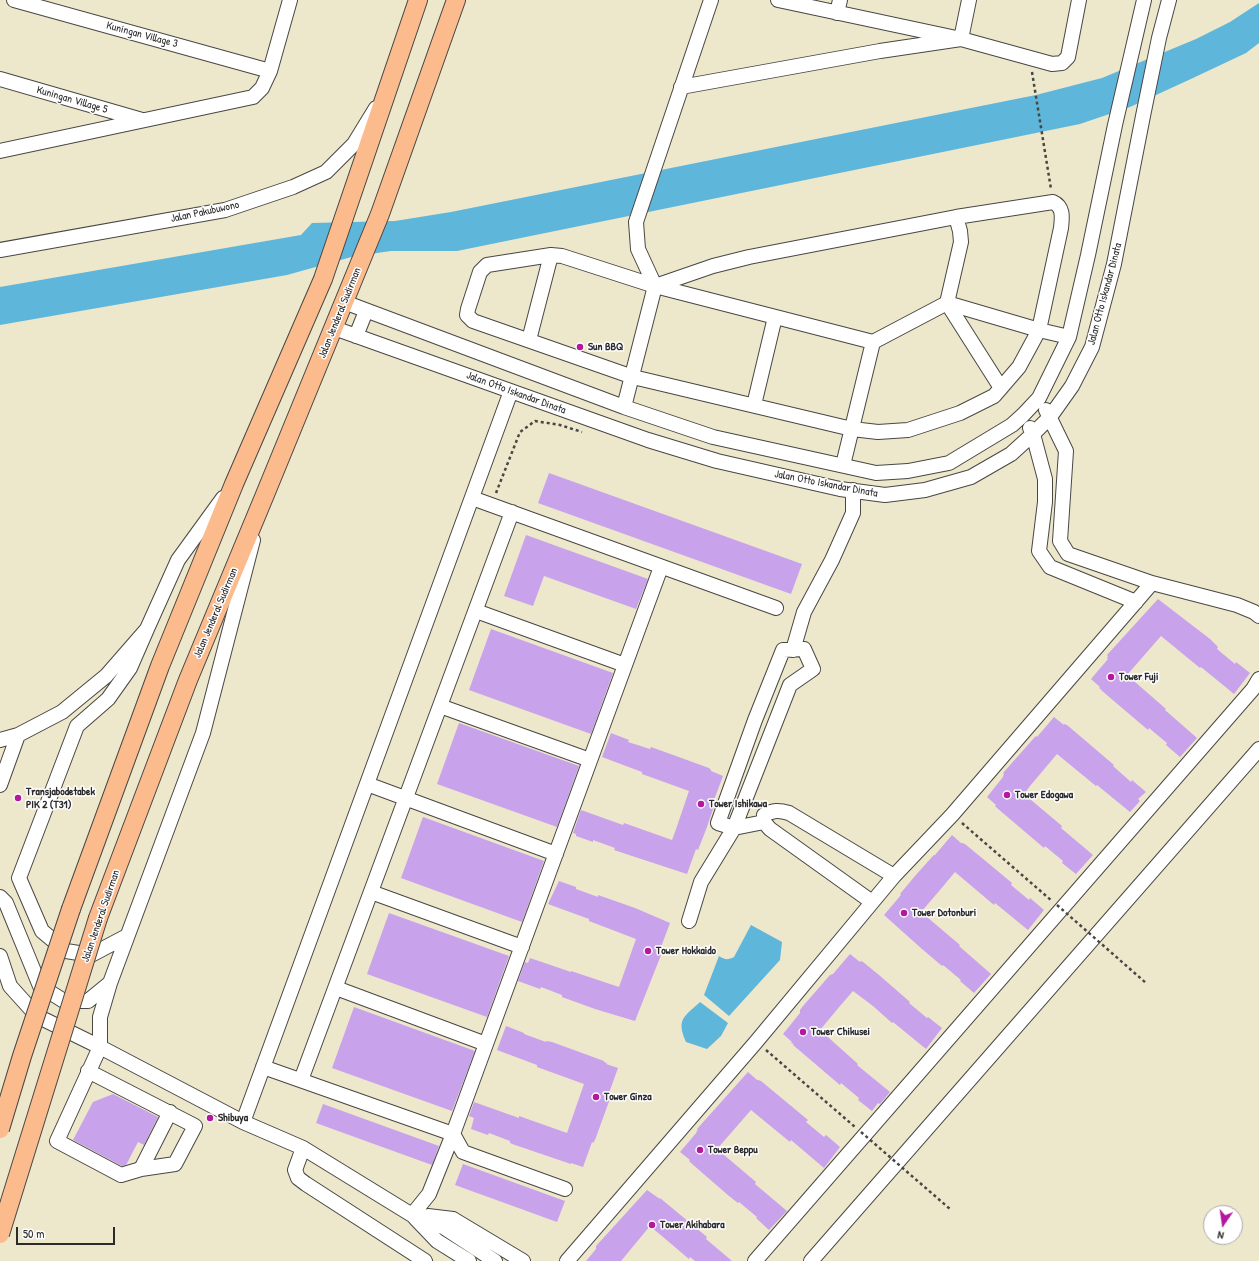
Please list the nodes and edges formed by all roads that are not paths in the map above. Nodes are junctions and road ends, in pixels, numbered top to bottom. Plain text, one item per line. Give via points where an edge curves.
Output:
1 (14, 0) edge
2 (290, 0) edge
3 (418, 0) edge
4 (456, 0) edge
5 (711, 0) edge
6 (778, 0) edge
7 (968, 0) edge
8 (1079, 0) edge
9 (1144, 0) edge
10 (1169, 0) edge
11 (838, 6) edge
12 (961, 39) junction
13 (270, 71) junction
14 (0, 79) edge
15 (681, 87) junction
16 (387, 89) junction
17 (143, 120) junction
18 (0, 151) edge
19 (956, 217) junction
20 (0, 250) edge
21 (551, 255) junction
22 (656, 286) junction
23 (344, 302) junction
24 (947, 303) junction
25 (366, 311) junction
26 (775, 317) junction
27 (334, 328) junction
28 (1039, 330) junction
29 (356, 336) junction
30 (1069, 337) junction
31 (529, 340) junction
32 (873, 342) junction
33 (633, 377) junction
34 (1001, 388) junction
35 (511, 391) junction
36 (1039, 398) junction
37 (754, 405) junction
38 (624, 407) junction
39 (1023, 415) junction
40 (1050, 417) junction
41 (852, 429) junction
42 (1033, 434) junction
43 (843, 465) junction
44 (234, 484) junction
45 (853, 490) junction
46 (264, 497) junction
47 (472, 498) junction
48 (512, 512) junction
49 (661, 567) junction
50 (1152, 583) junction
51 (1136, 602) junction
52 (776, 608) dead end
53 (476, 611) junction
54 (1259, 616) edge
55 (147, 629) junction
56 (793, 650) junction
57 (625, 665) junction
58 (1259, 679) edge
59 (440, 706) junction
60 (18, 735) junction
61 (0, 740) edge
62 (0, 746) edge
63 (1259, 750) edge
64 (590, 760) junction
65 (367, 784) junction
66 (0, 785) edge
67 (406, 798) junction
68 (764, 822) junction
69 (734, 828) junction
70 (556, 854) junction
71 (894, 876) junction
72 (371, 892) junction
73 (0, 897) edge
74 (872, 902) junction
75 (689, 921) dead end
76 (127, 936) junction
77 (522, 947) junction
78 (0, 956) edge
79 (110, 983) junction
80 (336, 988) junction
81 (486, 1044) junction
82 (100, 1047) junction
83 (263, 1067) junction
84 (88, 1071) junction
85 (301, 1080) junction
86 (170, 1112) junction
87 (243, 1122) junction
88 (0, 1129) edge
89 (453, 1134) junction
90 (303, 1148) junction
91 (141, 1169) junction
92 (565, 1189) dead end
93 (412, 1215) junction
94 (0, 1234) edge
95 (425, 1261) edge
96 (469, 1261) edge
97 (495, 1261) edge
98 (523, 1261) edge
99 (567, 1261) edge
100 (755, 1261) edge
101 (811, 1261) edge

1 - 13 street, Kuningan Village 3
2 - 13 street
3 - 16 main road
4 - 23 main road, Jalan Jenderal Sudirman via 380,214
5 - 15 street
6 - 11 street
7 - 12 street
8 - 12 street via 1068,57 1062,63 1052,64 1030,59
9 - 30 street, Jalan Otto Iskandar Dinata
10 - 40 street, Jalan Otto Iskandar Dinata via 1114,264 1092,346 1072,386
11 - 12 street
12 - 15 street
13 - 17 street via 262,88 253,97
14 - 17 street, Kuningan Village 5
15 - 22 street via 636,222 638,248
16 - 20 street, Jalan Pakubuwono via 354,144 326,172 293,187 225,210
16 - 44 main road via 323,279
17 - 18 street
19 - 22 street via 749,257 713,266
19 - 24 street via 961,242
19 - 28 street via 1053,202 1057,204 1063,213 1061,228
21 - 22 street via 562,256
21 - 31 street
21 - 31 street via 487,265 480,272 468,309 467,315 473,321
22 - 26 street
22 - 33 street
23 - 25 street, Jalan Otto Iskandar Dinata
23 - 27 main road, Jalan Jenderal Sudirman
24 - 28 street
24 - 32 street
24 - 34 street
25 - 29 street
25 - 38 street, Jalan Otto Iskandar Dinata
26 - 32 street
26 - 37 street
27 - 29 street, Jalan Otto Iskandar Dinata
27 - 46 main road, Jalan Jenderal Sudirman
28 - 30 street
28 - 34 street via 1019,367
29 - 35 street, Jalan Otto Iskandar Dinata
30 - 36 street, Jalan Otto Iskandar Dinata
31 - 33 street
32 - 41 street
33 - 37 street
33 - 38 street
34 - 41 street via 994,396 960,413 908,430 878,432
35 - 45 street, Jalan Otto Iskandar Dinata via 648,440 710,458
35 - 47 street
36 - 39 street, Jalan Otto Iskandar Dinata
36 - 40 street
37 - 41 street
38 - 43 street, Jalan Otto Iskandar Dinata via 713,436
39 - 42 street
39 - 43 street, Jalan Otto Iskandar Dinata via 1012,425 949,463 908,471 876,472
40 - 42 street, Jalan Otto Iskandar Dinata
40 - 50 street via 1066,451 1060,541 1068,554
41 - 43 street
42 - 45 street, Jalan Otto Iskandar Dinata via 1011,454 971,477 925,490 885,495
42 - 51 street via 1045,479 1039,551 1050,567
44 - 55 street via 178,560
44 - 88 main road, bridge via 160,666 71,909
45 - 56 street via 853,513 832,560 804,612
46 - 76 street via 203,733
46 - 94 main road, Jalan Jenderal Sudirman, bridge via 188,680 98,918
47 - 48 street
47 - 65 street
48 - 49 street
48 - 53 street
49 - 52 street
49 - 57 street
50 - 51 street
50 - 54 street via 1237,605
51 - 71 street via 952,815
53 - 57 street
53 - 59 street
55 - 60 street via 106,676 62,712
55 - 76 street via 130,668 108,699 77,726 19,878 42,931 66,951 91,955
56 - 69 street via 783,650 718,823
56 - 69 street via 804,649 813,669 790,686
57 - 64 street
58 - 100 street via 1253,689
59 - 64 street
59 - 67 street
60 - 61 street
60 - 62 street
60 - 66 street
63 - 101 street
64 - 70 street
65 - 67 street
65 - 83 street
67 - 70 street
67 - 72 street
68 - 69 street
68 - 71 street via 764,815 772,810 789,813
68 - 74 street via 770,829
69 - 75 street via 701,882
70 - 77 street
71 - 74 street
72 - 77 street
72 - 80 street
73 - 79 street via 6,903 40,986 64,1001 88,1001
74 - 99 street via 756,1042
76 - 79 street
77 - 81 street
78 - 82 street via 10,986 37,1016
79 - 82 street via 100,1017
80 - 81 street
80 - 85 street
81 - 89 street
82 - 84 street
82 - 87 street
83 - 85 street
83 - 87 street
84 - 86 street
84 - 91 street via 57,1141 121,1175
85 - 89 street
86 - 91 street
86 - 91 street via 195,1126 175,1164
87 - 90 street
89 - 92 street via 463,1152
89 - 93 street via 429,1194
90 - 93 street
90 - 95 street via 295,1170 298,1178
93 - 96 street via 437,1241
93 - 97 street via 444,1227
93 - 98 street via 452,1219

